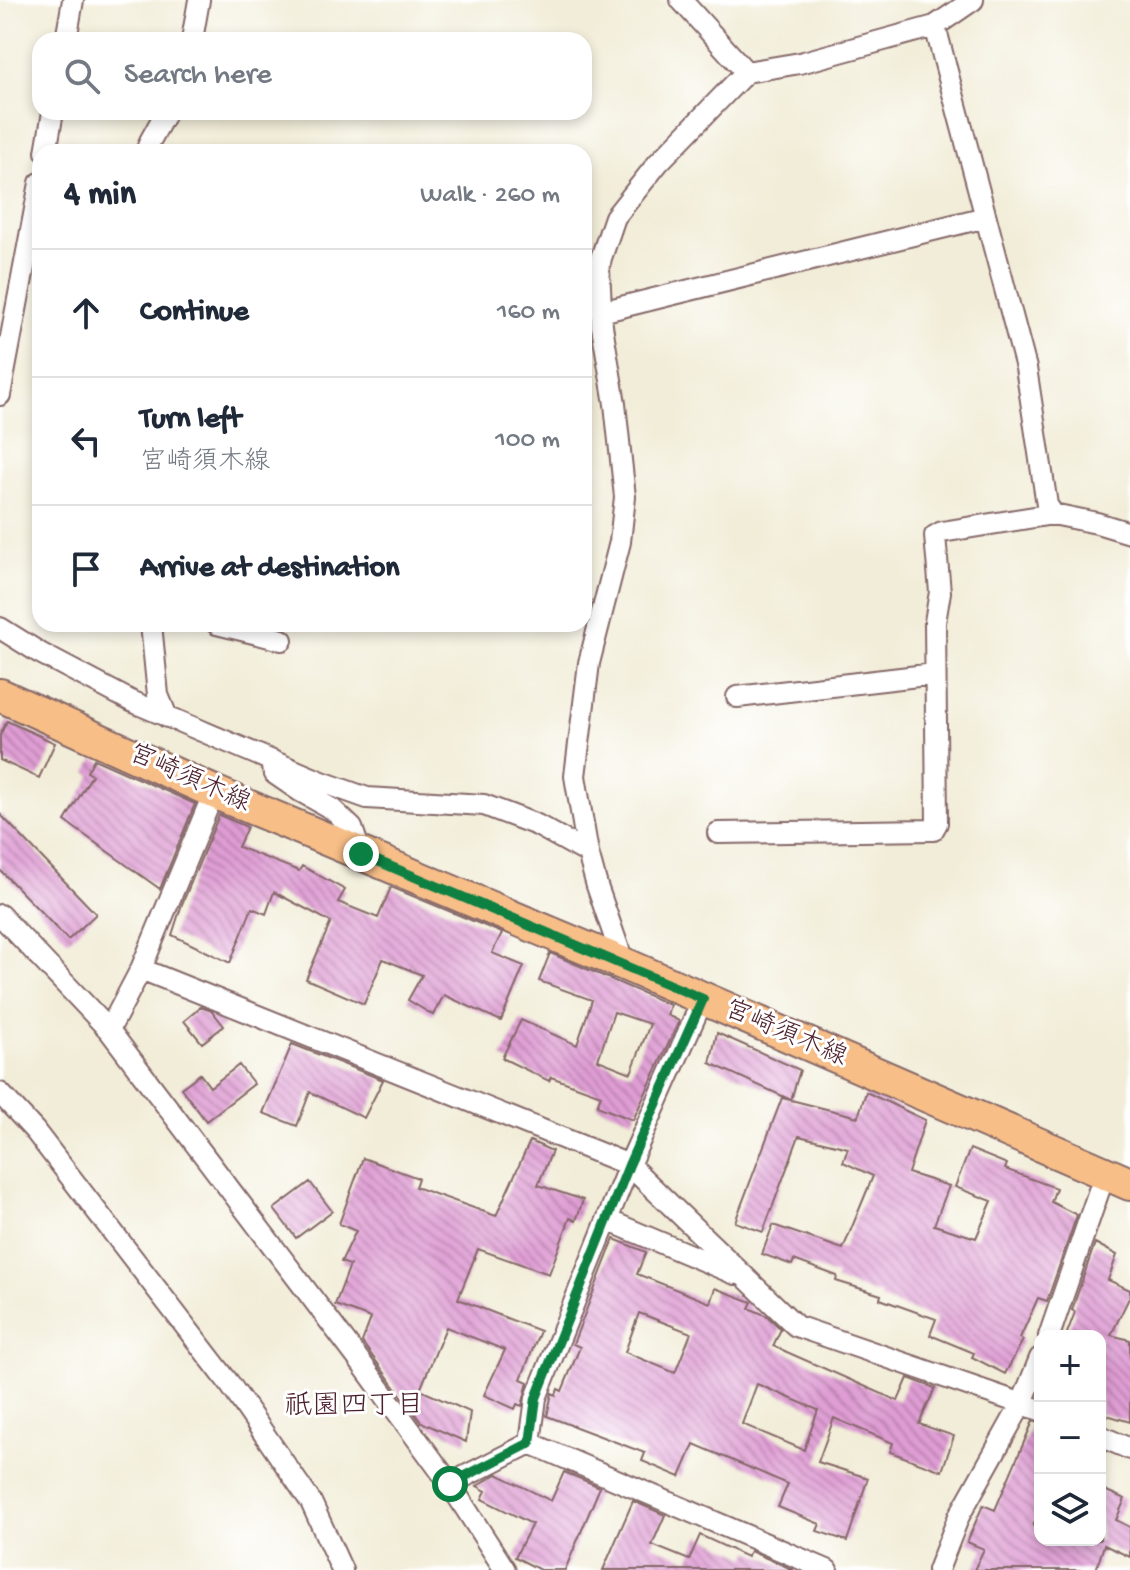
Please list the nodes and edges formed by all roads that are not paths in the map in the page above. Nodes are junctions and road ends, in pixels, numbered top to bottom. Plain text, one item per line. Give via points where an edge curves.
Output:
1 (73, 0) edge
2 (199, 0) edge
3 (681, 0) edge
4 (973, 0) edge
5 (935, 26) junction
6 (67, 32) edge
7 (193, 32) edge
8 (746, 72) junction
9 (52, 120) edge
10 (162, 120) edge
11 (47, 144) edge
12 (149, 144) edge
13 (32, 216) edge
14 (986, 217) junction
15 (592, 257) edge
16 (601, 312) junction
17 (8, 315) edge
18 (0, 395) edge
19 (1053, 514) junction
20 (1130, 533) edge
21 (0, 628) edge
22 (152, 632) edge
23 (250, 632) edge
24 (282, 640) dead end
25 (935, 674) junction
26 (0, 695) edge
27 (737, 697) dead end
28 (167, 717) junction
29 (270, 761) junction
30 (214, 792) junction
31 (718, 833) dead end
32 (588, 853) junction
33 (361, 854) junction
34 (0, 915) edge
35 (624, 964) junction
36 (141, 969) junction
37 (703, 999) junction
38 (109, 1030) junction
39 (0, 1093) edge
40 (629, 1165) junction
41 (1117, 1179) edge
42 (607, 1220) junction
43 (746, 1278) junction
44 (1052, 1330) edge
45 (1031, 1406) edge
46 (1106, 1439) edge
47 (530, 1443) junction
48 (1130, 1449) edge
49 (450, 1484) junction
50 (342, 1570) edge
51 (505, 1570) edge
52 (827, 1570) edge
53 (938, 1570) edge

1 - 6 street
2 - 7 street
3 - 8 street
4 - 5 street
5 - 8 street via 800,63
5 - 14 street
8 - 15 street via 658,163 615,217
9 - 11 street
10 - 12 street
13 - 17 street
14 - 16 street
14 - 19 street via 1026,368 1047,505
15 - 16 street via 599,269
16 - 32 street via 625,497 620,542 589,663 575,776
17 - 18 street
19 - 20 street
19 - 25 street via 935,536 940,592
21 - 28 street
22 - 28 street via 158,695
23 - 24 street
25 - 27 street
25 - 31 street via 933,830
26 - 30 main road, 宮崎須木線
28 - 29 street
29 - 32 street via 367,798 484,805 537,825
29 - 33 street via 275,774 332,809 352,828
30 - 33 main road, 宮崎須木線
30 - 36 street
32 - 35 street
33 - 35 main road, 宮崎須木線
34 - 38 street
35 - 37 main road, 宮崎須木線
36 - 38 street
36 - 40 street
37 - 40 street
37 - 41 main road, 宮崎須木線
38 - 49 street
39 - 50 street via 229,1383 311,1502
40 - 42 street
40 - 43 street
41 - 44 street
42 - 43 street
42 - 47 street via 536,1398
43 - 45 street via 796,1326
45 - 53 street via 959,1516
46 - 48 street
47 - 49 street
47 - 52 street
49 - 51 street

